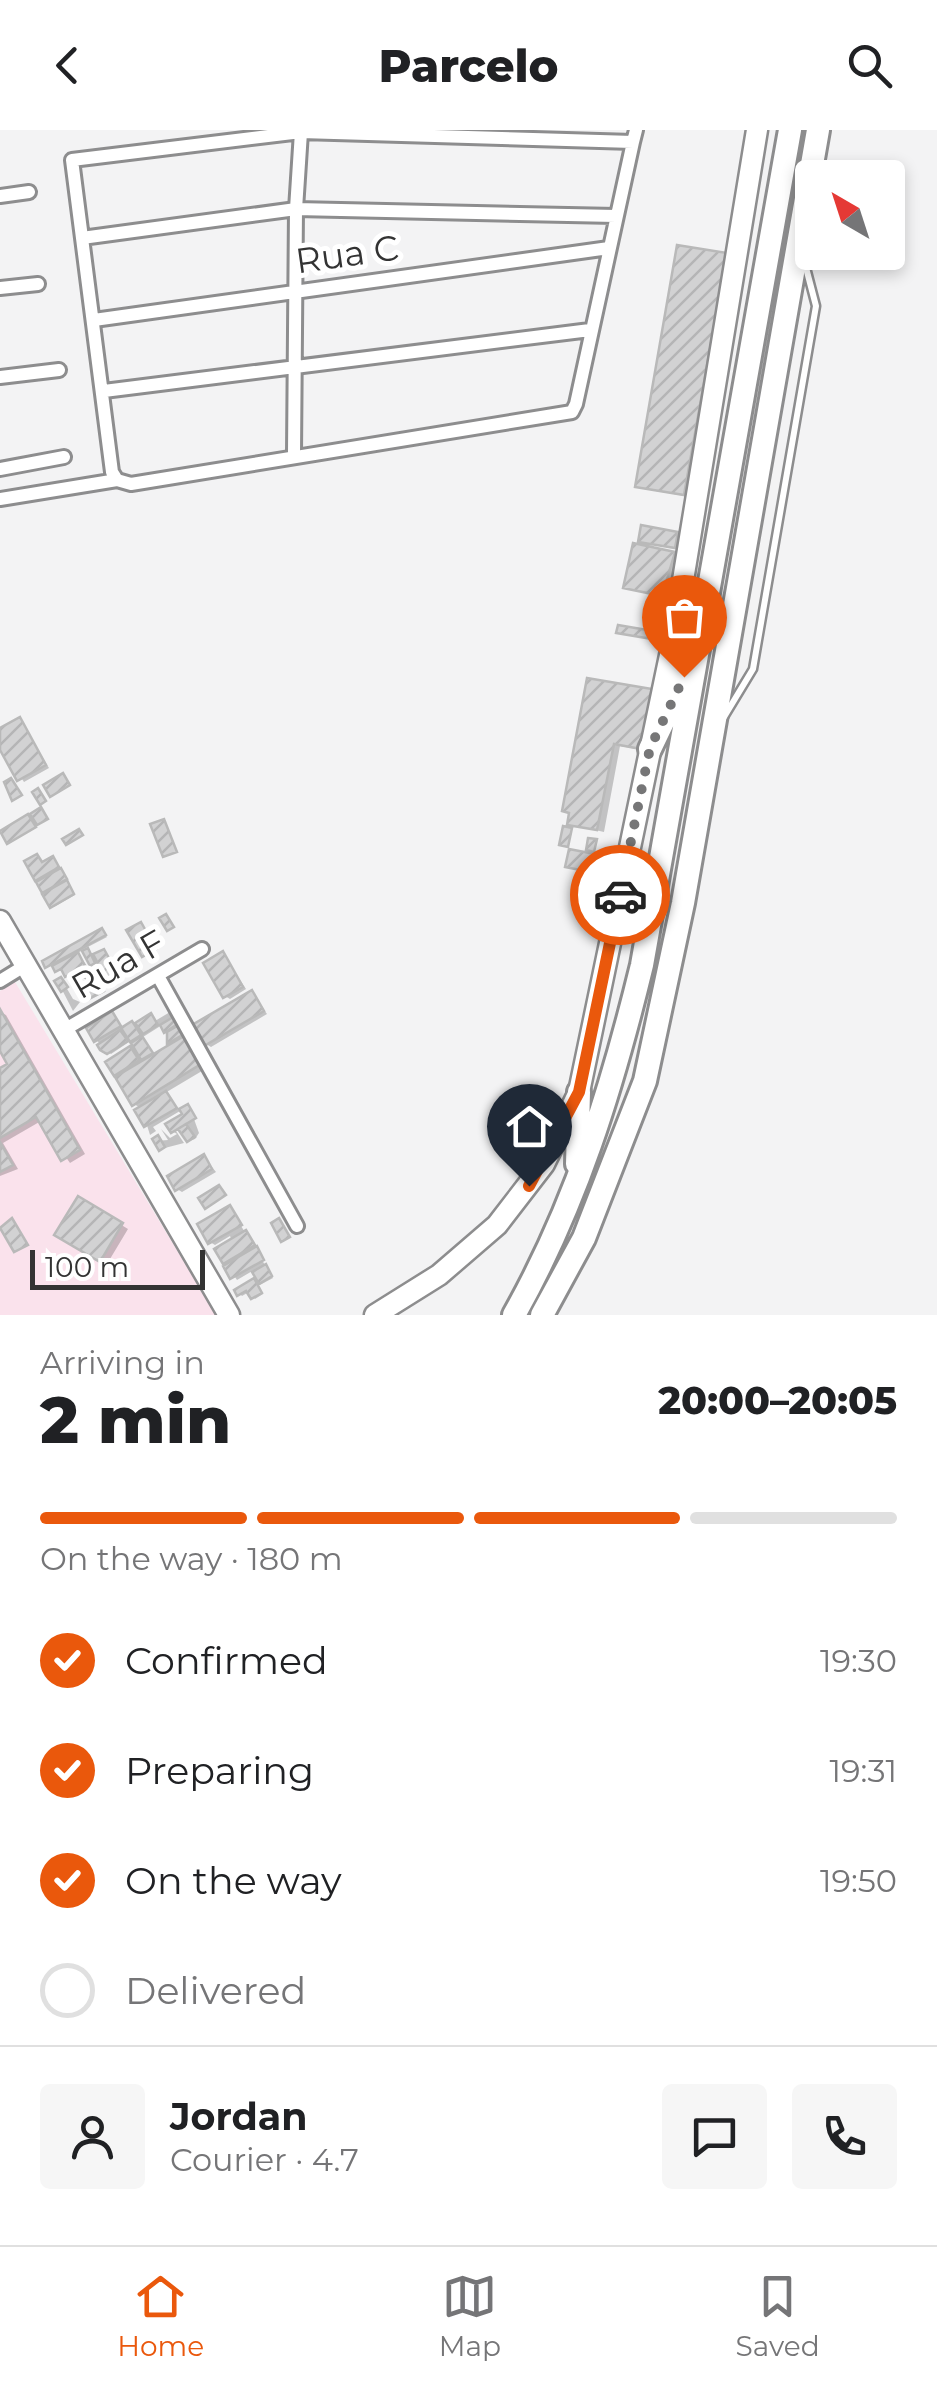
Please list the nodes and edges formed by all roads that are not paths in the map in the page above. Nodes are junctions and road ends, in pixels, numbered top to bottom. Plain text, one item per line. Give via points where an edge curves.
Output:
1 (758, 130) edge
2 (790, 130) edge
3 (818, 130) edge
4 (301, 132) edge
5 (634, 136) edge
6 (28, 192) dead end
7 (0, 196) edge
8 (296, 209) junction
9 (616, 216) junction
10 (82, 238) junction
11 (609, 248) junction
12 (38, 284) dead end
13 (0, 288) edge
14 (297, 292) junction
15 (94, 320) junction
16 (590, 330) junction
17 (296, 367) junction
18 (59, 370) dead end
19 (0, 376) edge
20 (104, 392) junction
21 (294, 454) junction
22 (64, 457) dead end
23 (0, 469) edge
24 (117, 480) junction
25 (0, 499) edge
26 (701, 642) junction
27 (650, 748) junction
28 (0, 921) edge
29 (202, 949) dead end
30 (26, 965) junction
31 (158, 976) junction
32 (0, 981) edge
33 (64, 1030) junction
34 (579, 1092) junction
35 (576, 1186) junction
36 (297, 1226) dead end
37 (229, 1315) edge
38 (375, 1315) edge
39 (514, 1315) edge
40 (542, 1315) edge

1 - 27 main road
2 - 26 highway
3 - 40 highway via 680,920 645,1081 584,1238
4 - 5 street
4 - 8 street
4 - 10 street via 74,158 69,166
5 - 9 street
6 - 7 street
8 - 9 street
8 - 10 street
8 - 14 street
9 - 11 street
10 - 15 street
11 - 14 street, Rua C
11 - 16 street
12 - 13 street
14 - 15 street, Rua C
14 - 17 street
15 - 20 street
16 - 17 street
16 - 21 street via 572,412
17 - 20 street
17 - 21 street
18 - 19 street
20 - 24 street
21 - 24 street via 132,484
22 - 23 street
24 - 25 street
26 - 27 highway
26 - 35 highway via 642,965 614,1082
27 - 34 main road
28 - 30 main road
29 - 31 street, Rua F
30 - 32 street
30 - 33 main road
31 - 33 street, Rua F
31 - 36 street
33 - 37 main road
34 - 35 highway
34 - 38 main road via 544,1164 496,1225 439,1275
35 - 39 highway

